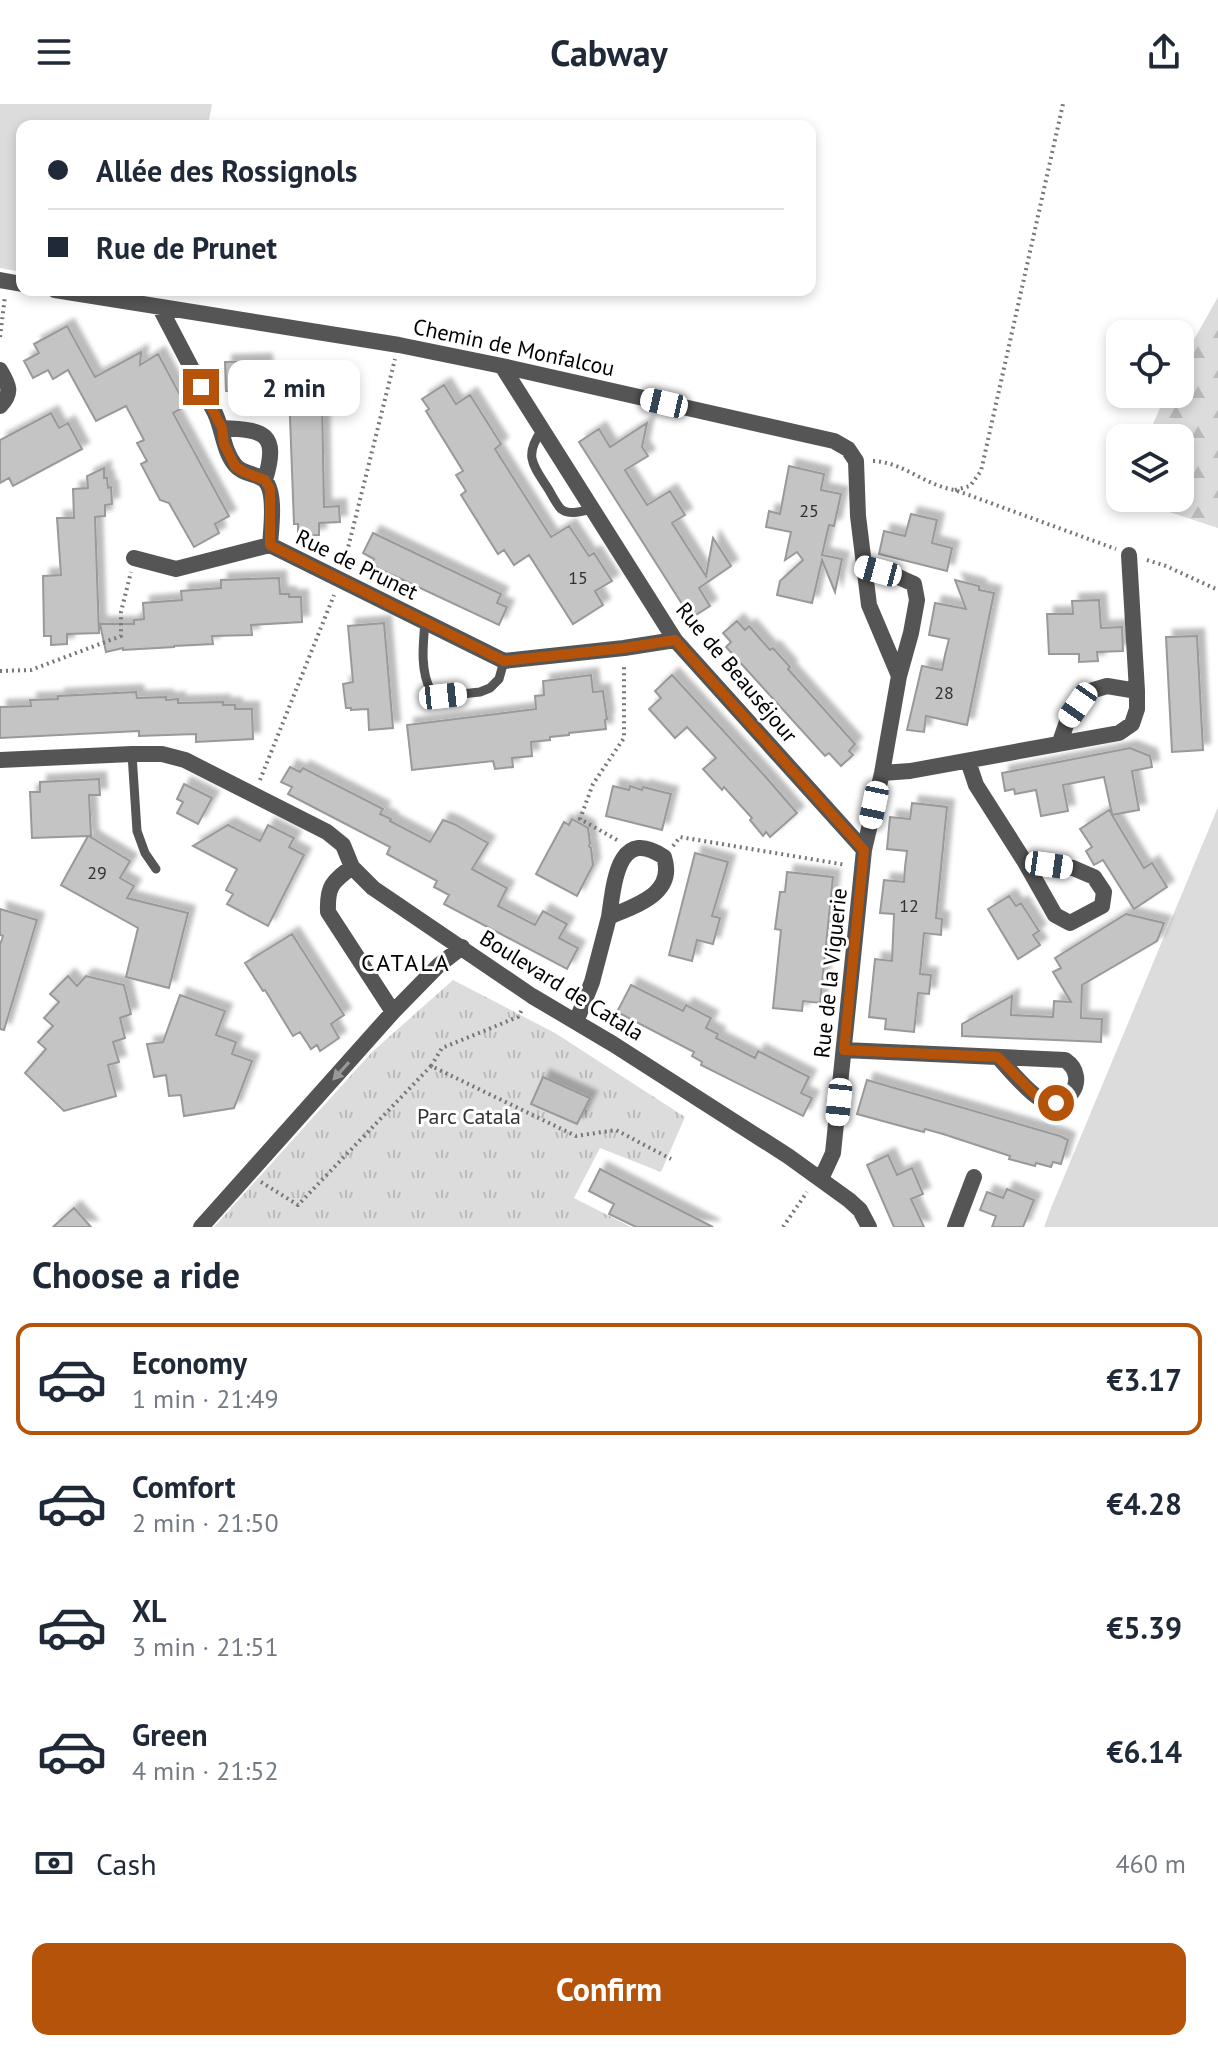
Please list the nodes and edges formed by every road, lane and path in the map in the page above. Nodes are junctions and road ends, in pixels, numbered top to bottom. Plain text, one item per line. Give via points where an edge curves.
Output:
1 (1063, 104) edge
2 (10, 282) edge
3 (90, 296) edge
4 (160, 308) junction
5 (0, 337) edge
6 (502, 366) junction
7 (0, 370) edge
8 (0, 406) edge
9 (222, 428) junction
10 (542, 430) junction
11 (856, 461) junction
12 (265, 480) junction
13 (955, 490) junction
14 (593, 509) junction
15 (270, 545) junction
16 (1129, 555) junction
17 (134, 558) joint
18 (863, 567) junction
19 (1218, 590) edge
20 (425, 622) junction
21 (675, 640) junction
22 (624, 648) junction
23 (504, 661) junction
24 (0, 671) edge
25 (899, 676) junction
26 (1137, 691) junction
27 (1060, 742) junction
28 (132, 754) junction
29 (0, 760) edge
30 (968, 761) junction
31 (882, 773) junction
32 (633, 849) junction
33 (864, 850) junction
34 (664, 857) junction
35 (1025, 862) junction
36 (352, 867) junction
37 (862, 868) junction
38 (156, 869) dead end
39 (609, 917) junction
40 (462, 947) junction
41 (393, 1012) junction
42 (518, 1017) dead end
43 (576, 1022) junction
44 (844, 1050) junction
45 (998, 1057) junction
46 (431, 1066) junction
47 (671, 1159) dead end
48 (249, 1174) junction
49 (974, 1177) dead end
50 (821, 1179) junction
51 (799, 1204) dead end
52 (201, 1227) edge
53 (783, 1227) edge
54 (869, 1227) edge
55 (955, 1227) edge

1 - 13 path via 981,471 970,486
2 - 5 path
3 - 4 street, Chemin de Monfalcou
4 - 6 street, Chemin de Monfalcou
4 - 9 street
6 - 10 street, Rue de Beauséjour
6 - 11 street, Chemin de Monfalcou via 834,441
7 - 8 street via 9,388
9 - 12 street via 235,466
9 - 12 street, Rue de Prunet via 248,429 269,441
10 - 14 street, Rue de Beauséjour
10 - 14 lane via 531,462 562,509
11 - 13 path via 898,466
11 - 18 street
12 - 15 street, Rue de Prunet via 271,500
13 - 16 path
14 - 21 street, Rue de Beauséjour
15 - 17 street, Rue de Prunet via 176,569
15 - 20 street, Rue de Prunet
16 - 19 path
16 - 26 street
17 - 24 path via 121,636 31,670
18 - 25 street via 869,605
18 - 25 street, Rue de la Viguerie via 914,584 917,600
20 - 23 street, Rue de Prunet
20 - 23 lane, Rue de Prunet via 425,680 431,691 443,696 490,688
21 - 22 street
21 - 33 street, Rue de Beauséjour
22 - 23 street
22 - 32 path via 624,738 593,784 580,819
25 - 31 street, Rue de la Viguerie
26 - 27 street via 1107,686 1087,692
26 - 27 street via 1132,724 1119,733
27 - 30 street
28 - 29 street
28 - 36 street via 185,760 327,832 343,845
28 - 38 lane via 137,831
30 - 31 street
30 - 35 street via 976,785
31 - 33 street, Rue de la Viguerie
32 - 34 street via 644,847
32 - 39 street via 618,868
33 - 37 street, Rue de la Viguerie
34 - 37 path via 680,837
34 - 39 street via 666,879 658,891
35 - 35 street via 1055,915 1070,923 1102,906 1104,892 1094,877 1073,868
36 - 40 street via 373,888
36 - 41 street via 333,881 328,912
37 - 44 street, Rue de la Viguerie
39 - 43 street
40 - 41 street, Boulevard de Catala
40 - 43 street, Boulevard de Catala
41 -> 48 street, Boulevard de Catala
42 - 46 path via 442,1048
43 - 50 street, Boulevard de Catala
44 - 45 street
44 - 50 street, Rue de la Viguerie via 833,1153
45 - 45 street via 1040,1100 1056,1103 1074,1089 1077,1074 1065,1060
46 - 47 path via 576,1136 616,1130
46 - 48 path via 298,1205
48 - 52 street, Boulevard de Catala
49 - 55 street
50 - 54 street, Boulevard de Catala via 860,1210
51 - 53 path

